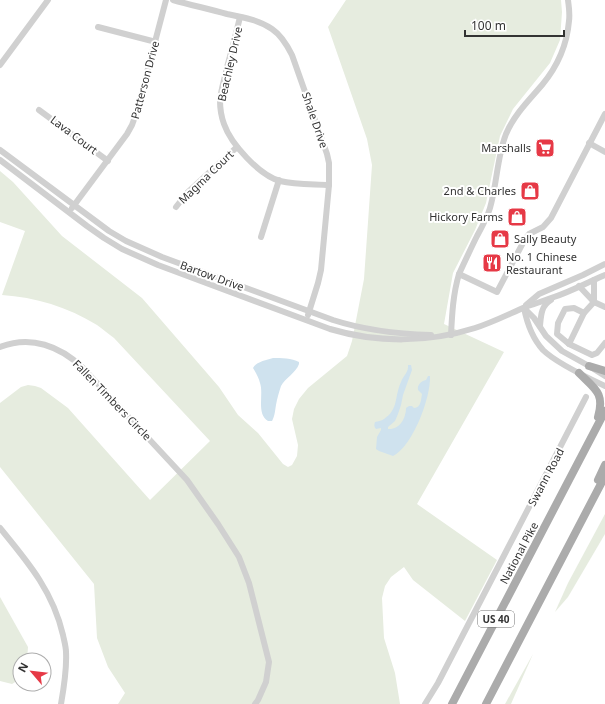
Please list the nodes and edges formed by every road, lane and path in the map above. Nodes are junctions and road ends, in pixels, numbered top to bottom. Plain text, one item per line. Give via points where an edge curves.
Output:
1 (48, 0) edge
2 (166, 0) edge
3 (173, 0) edge
4 (568, 0) edge
5 (240, 17) junction
6 (98, 27) dead end
7 (156, 42) junction
8 (0, 65) edge
9 (39, 110) dead end
10 (605, 114) edge
11 (589, 143) junction
12 (237, 147) junction
13 (0, 150) edge
14 (605, 152) edge
15 (0, 160) edge
16 (108, 160) junction
17 (279, 180) junction
18 (329, 185) junction
19 (74, 205) junction
20 (176, 207) dead end
21 (68, 212) junction
22 (261, 237) dead end
23 (605, 264) edge
24 (459, 274) junction
25 (605, 275) edge
26 (594, 280) junction
27 (579, 286) junction
28 (555, 297) junction
29 (594, 302) junction
30 (605, 307) edge
31 (524, 308) junction
32 (309, 312) junction
33 (584, 313) junction
34 (306, 320) junction
35 (540, 326) junction
36 (451, 335) junction
37 (605, 343) edge
38 (569, 344) junction
39 (0, 347) edge
40 (589, 366) junction
41 (605, 371) edge
42 (579, 373) junction
43 (605, 376) edge
44 (605, 386) edge
45 (586, 397) dead end
46 (605, 411) edge
47 (591, 438) junction
48 (605, 465) edge
49 (605, 476) edge
50 (582, 521) junction
51 (0, 528) edge
52 (61, 704) edge
53 (254, 704) edge
54 (425, 704) edge
55 (452, 704) edge
56 (486, 704) edge

1 - 8 street
2 - 7 street, Patterson Drive
3 - 5 street, Shale Drive
4 - 24 street via 569,21 563,48 552,70 523,106 506,133 489,209
5 - 12 street, Beachley Drive via 220,101 224,125
5 - 18 street, Shale Drive via 272,29 288,46 327,154
6 - 7 street
7 - 16 street, Patterson Drive via 132,125
9 - 16 street, Lava Court
10 - 11 street
11 - 14 street
11 - 24 street via 551,218 525,239 497,292
12 - 17 street, Beachley Drive via 260,170
12 - 20 street, Magma Court via 187,193
13 - 19 street, Bartow Drive
15 - 21 street, Bartow Drive
16 - 19 street, Patterson Drive
17 - 18 street, Beachley Drive
17 - 22 street
18 - 32 street, Shale Drive via 321,270
19 - 21 street, Patterson Drive
19 - 32 street, Bartow Drive via 109,231 143,249
21 - 34 street, Bartow Drive via 104,238 141,258
23 - 31 street via 539,294
24 - 36 street
25 - 26 street, Bartow Drive
26 - 27 street, Bartow Drive
26 - 29 street
27 - 28 street, Bartow Drive
27 - 29 street
28 - 31 street, Bartow Drive
28 - 35 street via 543,307
29 - 30 street
29 - 33 street
31 - 35 street
31 - 36 street, Bartow Drive via 482,326
31 - 42 street via 530,330 544,350
32 - 34 street, Shale Drive
32 - 36 street, Bartow Drive via 350,326
33 - 38 street
33 - 38 street via 574,308 565,309 558,323 557,334
34 - 36 street, Bartow Drive via 330,329 369,338 420,339
35 - 40 street via 562,351
37 - 38 street via 592,355
39 - 53 street, Fallen Timbers Circle via 18,343 47,345 73,359 187,480 239,557 249,583 268,662 266,682
40 - 41 main road
40 - 43 street
42 - 44 street
42 - 47 main road via 596,390 601,402
45 - 54 street, Swann Road
46 - 47 main road, National Pike / US 40
47 - 55 main road, National Pike / US 40
48 - 50 main road via 581,513
49 - 50 main road, US 40
50 - 56 main road, US 40
51 - 52 street via 39,578 60,623 66,651 66,678

